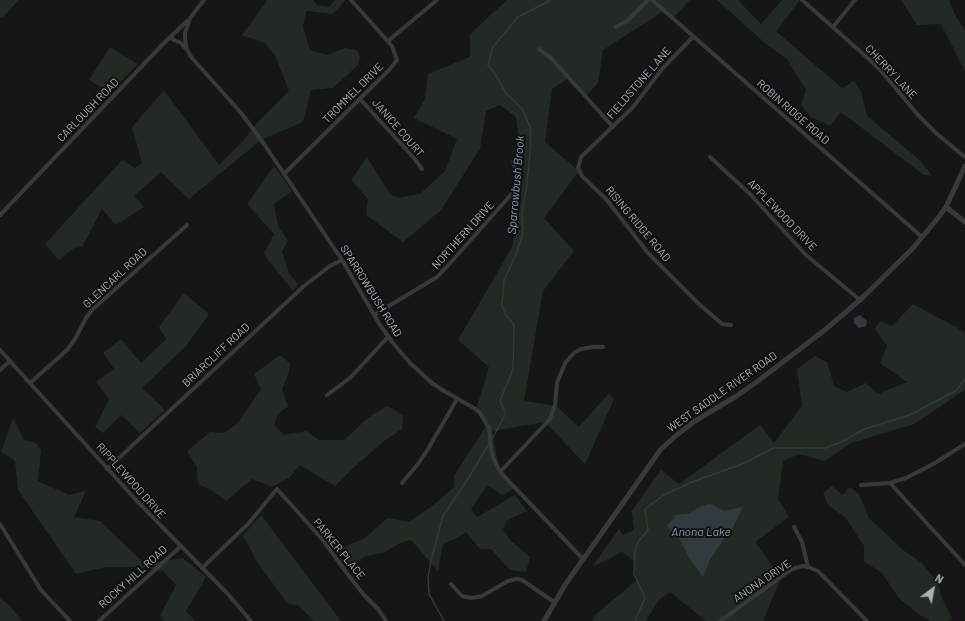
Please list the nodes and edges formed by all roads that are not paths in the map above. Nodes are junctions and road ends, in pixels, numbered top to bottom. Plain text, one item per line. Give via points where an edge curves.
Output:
1 (204, 0) edge
2 (351, 0) edge
3 (437, 0) edge
4 (648, 0) edge
5 (652, 0) edge
6 (802, 0) edge
7 (854, 0) edge
8 (190, 18) junction
9 (616, 27) dead end
10 (833, 27) junction
11 (694, 37) junction
12 (170, 38) junction
13 (388, 41) junction
14 (539, 49) dead end
15 (187, 50) junction
16 (360, 98) junction
17 (613, 127) junction
18 (581, 157) joint
19 (710, 157) dead end
20 (965, 157) edge
21 (513, 162) dead end
22 (965, 166) edge
23 (422, 169) dead end
24 (284, 174) junction
25 (946, 207) junction
26 (0, 215) edge
27 (965, 222) edge
28 (186, 225) dead end
29 (922, 237) junction
30 (342, 260) junction
31 (860, 300) junction
32 (374, 315) junction
33 (731, 325) dead end
34 (388, 336) junction
35 (603, 347) dead end
36 (0, 350) edge
37 (10, 361) junction
38 (0, 370) edge
39 (30, 383) junction
40 (327, 395) dead end
41 (457, 399) junction
42 (965, 444) edge
43 (107, 469) junction
44 (500, 472) junction
45 (402, 483) dead end
46 (890, 483) junction
47 (861, 485) dead end
48 (0, 524) edge
49 (794, 527) dead end
50 (180, 547) junction
51 (583, 559) junction
52 (965, 565) edge
53 (808, 567) junction
54 (202, 568) junction
55 (452, 584) dead end
56 (554, 602) junction
57 (70, 621) edge
58 (99, 621) edge
59 (251, 621) edge
60 (386, 621) edge
61 (544, 621) edge
62 (720, 621) edge
63 (867, 621) edge

1 - 8 street
2 - 13 street, TROMMEL DRIVE
3 - 13 street
4 - 9 street via 627,21
5 - 11 street, ROBIN RIDGE ROAD
6 - 10 street, CHERRY LANE
7 - 10 street
8 - 12 street, CARLOUGH ROAD
8 - 15 street via 185,33
10 - 20 street, CHERRY LANE via 882,72 913,110 937,134
11 - 17 street, FIELDSTONE LANE via 670,60 633,108
11 - 29 street, ROBIN RIDGE ROAD
12 - 15 street, SPARROWBUSH ROAD
12 - 26 street, CARLOUGH ROAD
13 - 16 street, TROMMEL DRIVE via 395,51 397,60
14 - 17 street via 551,58
15 - 24 street, SPARROWBUSH ROAD via 242,114
16 - 23 street, JANICE COURT
16 - 24 street, TROMMEL DRIVE
17 - 18 street, FIELDSTONE LANE
18 - 33 street, RISING RIDGE ROAD via 578,168 582,176 606,199 648,253 722,324
19 - 31 street, APPLEWOOD DRIVE via 750,194 806,254
21 - 32 street, NORTHERN DRIVE via 519,178 518,186 452,261 437,277
22 - 25 street, WEST SADDLE RIVER ROAD
24 - 30 street, SPARROWBUSH ROAD
25 - 27 street
25 - 29 street, WEST SADDLE RIVER ROAD
28 - 39 street, GLENCARL ROAD via 92,310 67,350
29 - 31 street, WEST SADDLE RIVER ROAD
30 - 32 street, SPARROWBUSH ROAD
30 - 43 street, BRIARCLIFF ROAD via 304,286
31 - 51 street, WEST SADDLE RIVER ROAD via 749,388 695,421 666,444
32 - 34 street, SPARROWBUSH ROAD
34 - 40 street via 358,371
34 - 41 street, SPARROWBUSH ROAD via 421,373
35 - 44 street via 581,349 565,363 557,383 556,405 550,419
36 - 37 street, RIPPLEWOOD DRIVE
37 - 38 street
37 - 39 street, RIPPLEWOOD DRIVE
39 - 43 street, RIPPLEWOOD DRIVE
41 - 44 street, SPARROWBUSH ROAD via 474,408 487,422 493,457
41 - 45 street via 428,449
42 - 46 street via 906,478
43 - 50 street, RIPPLEWOOD DRIVE
44 - 51 street, SPARROWBUSH ROAD
46 - 47 street
46 - 52 street
48 - 57 street via 41,590
49 - 53 street via 802,542
50 - 54 street, RIPPLEWOOD DRIVE
50 - 58 street, ROCKY HILL ROAD
51 - 56 street, WEST SADDLE RIVER ROAD
53 - 62 street, ANONA DRIVE via 792,569
53 - 63 street, ANONA DRIVE via 823,575
54 - 59 street, RIPPLEWOOD DRIVE
54 - 60 street, PARKER PLACE via 248,524 277,489 322,539
55 - 56 street via 462,596 471,598 482,596 508,581 517,579 527,582
56 - 61 street, WEST SADDLE RIVER ROAD

